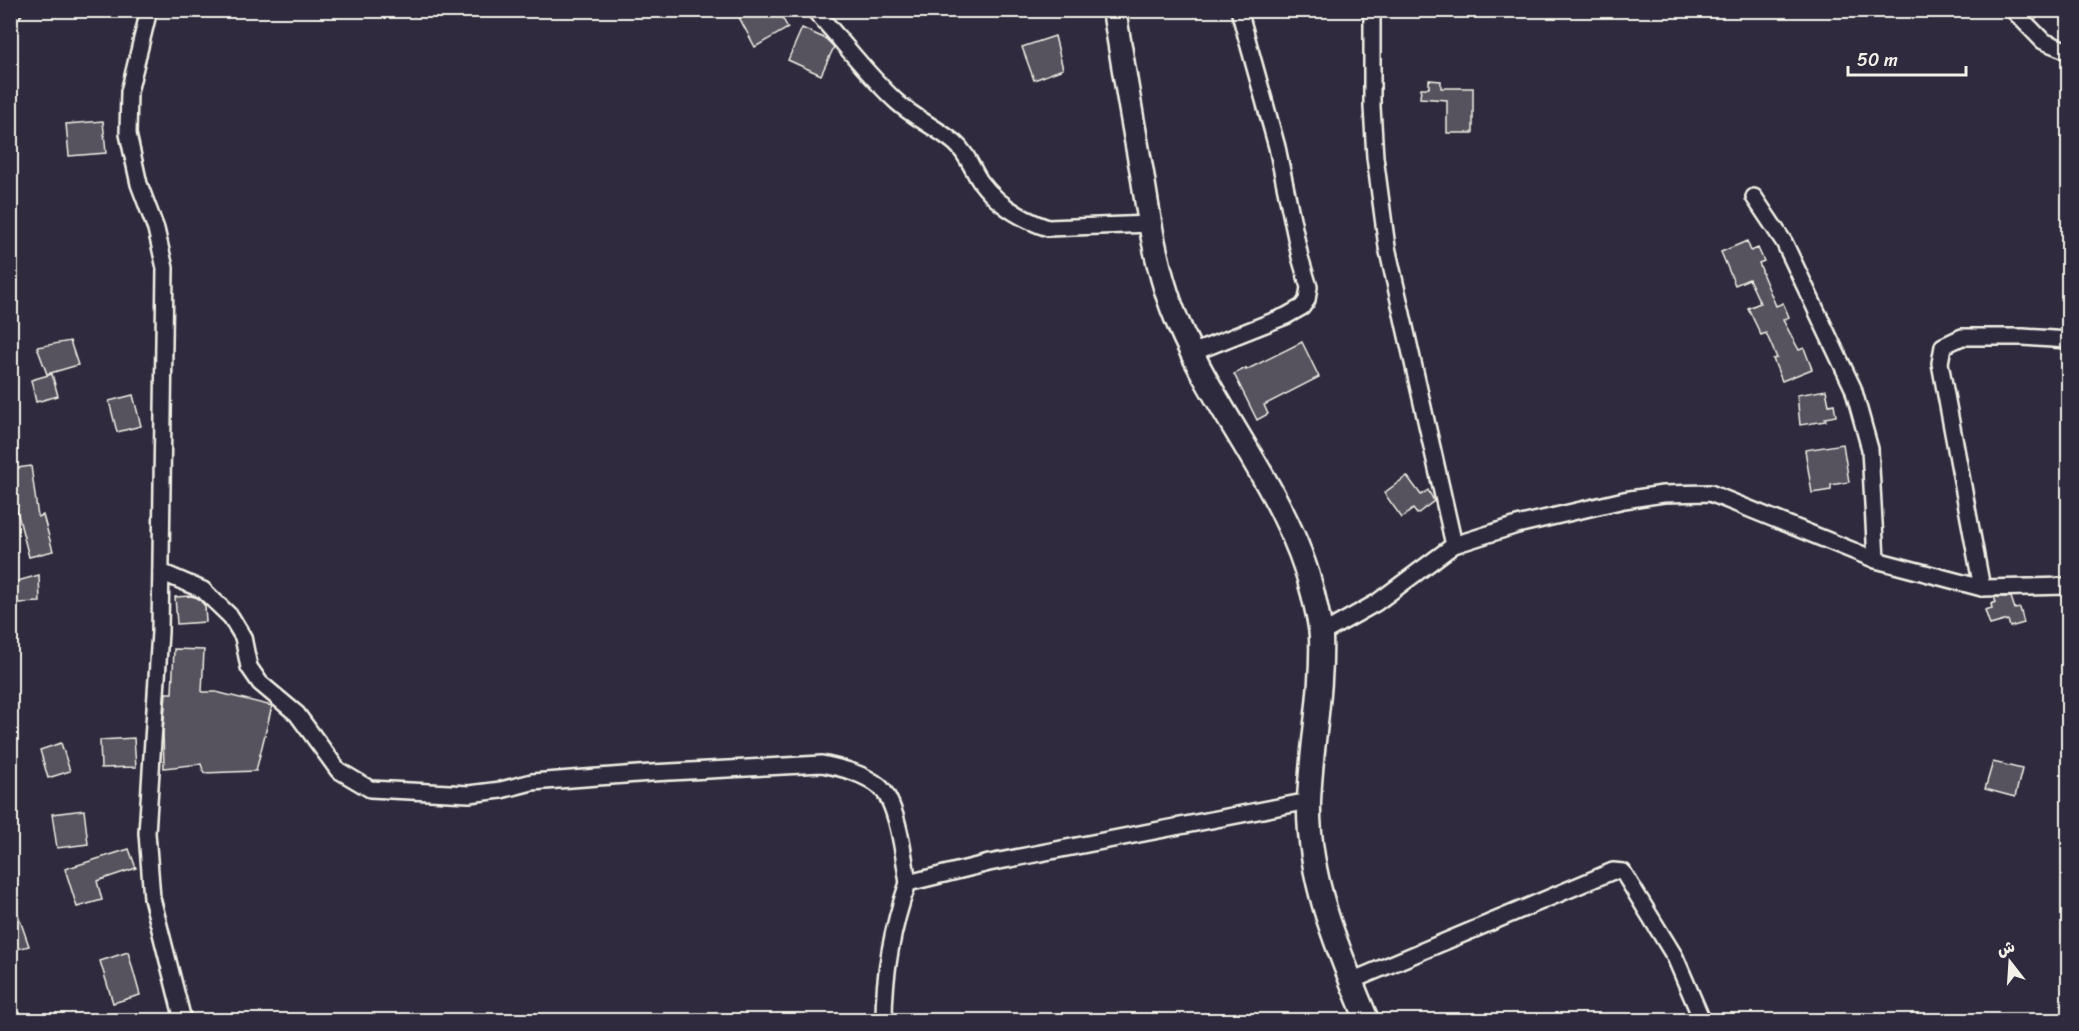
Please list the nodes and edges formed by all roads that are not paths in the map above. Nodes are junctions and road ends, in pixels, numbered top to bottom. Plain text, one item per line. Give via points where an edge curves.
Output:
1 (148, 10) edge
2 (814, 10) edge
3 (1114, 10) edge
4 (1239, 10) edge
5 (1372, 10) edge
6 (2013, 10) edge
7 (2068, 51) edge
8 (1754, 197) dead end
9 (1150, 224) junction
10 (2068, 340) edge
11 (1192, 353) junction
12 (1454, 545) junction
13 (1876, 560) junction
14 (161, 572) junction
15 (2068, 586) edge
16 (1982, 588) junction
17 (1321, 634) junction
18 (1309, 801) junction
19 (908, 883) junction
20 (1351, 981) junction
21 (180, 1020) edge
22 (884, 1020) edge
23 (1366, 1020) edge
24 (1702, 1020) edge

1 - 14 street via 129,92 128,134 165,268
2 - 9 street via 900,105 964,153 981,182 1001,204 1048,228
3 - 9 street
4 - 11 street via 1277,147 1309,287 1302,307
5 - 12 street via 1375,157 1387,247
6 - 7 street via 2043,41
8 - 13 street via 1784,242 1853,388 1870,449
9 - 11 street via 1166,290
10 - 16 street via 1962,337 1943,346 1940,363
11 - 17 street via 1296,543 1313,592
12 - 13 street via 1517,525 1624,500 1710,493
12 - 17 street via 1376,603
13 - 16 street
14 - 19 street via 203,590 231,617 243,637 249,668 260,683 297,714 338,770 369,789 470,794 532,782 822,764 848,770 878,785 886,794 897,817
14 - 21 street via 147,832 152,898
15 - 16 street
17 - 18 street
18 - 19 street via 989,863
18 - 20 street via 1321,899
19 - 22 street via 889,952
20 - 23 street
20 - 24 street via 1613,871 1623,872 1675,957

